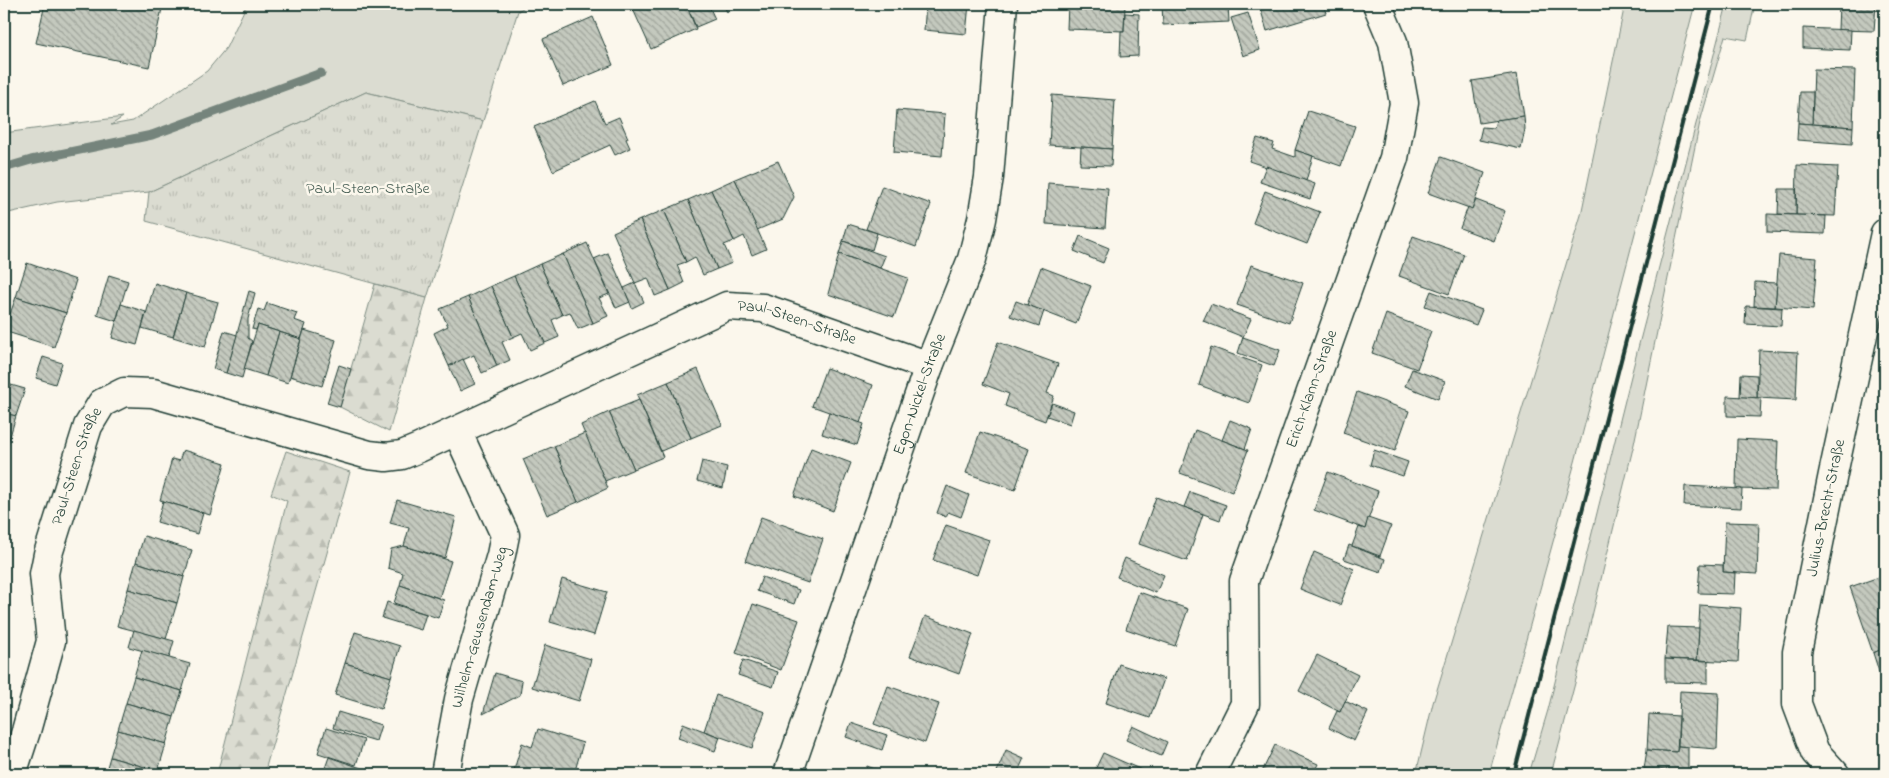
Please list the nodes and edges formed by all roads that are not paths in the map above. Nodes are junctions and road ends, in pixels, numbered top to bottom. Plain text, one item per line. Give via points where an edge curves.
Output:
1 (1003, 4) edge
2 (1378, 4) edge
3 (1885, 233) edge
4 (929, 366) junction
5 (457, 431) junction
6 (12, 774) edge
7 (445, 774) edge
8 (788, 774) edge
9 (1210, 774) edge
10 (1834, 774) edge

1 - 4 street, Egon-Nickel-Straße via 989,177 982,219 972,259
2 - 9 street, Erich-Klann-Straße via 1393,42 1404,102 1394,158 1244,580 1245,704
3 - 10 street, Julius-Brecht-Straße via 1798,652 1797,704 1815,752
4 - 5 street, Paul-Steen-Straße via 763,308 727,306
4 - 8 street, Egon-Nickel-Straße
5 - 6 street, Paul-Steen-Straße via 402,455 386,458 153,393 124,392 102,403 88,426 48,554 44,574 51,641
5 - 7 street, Wilhelm-Geusendam-Weg via 505,535 502,555 459,699

